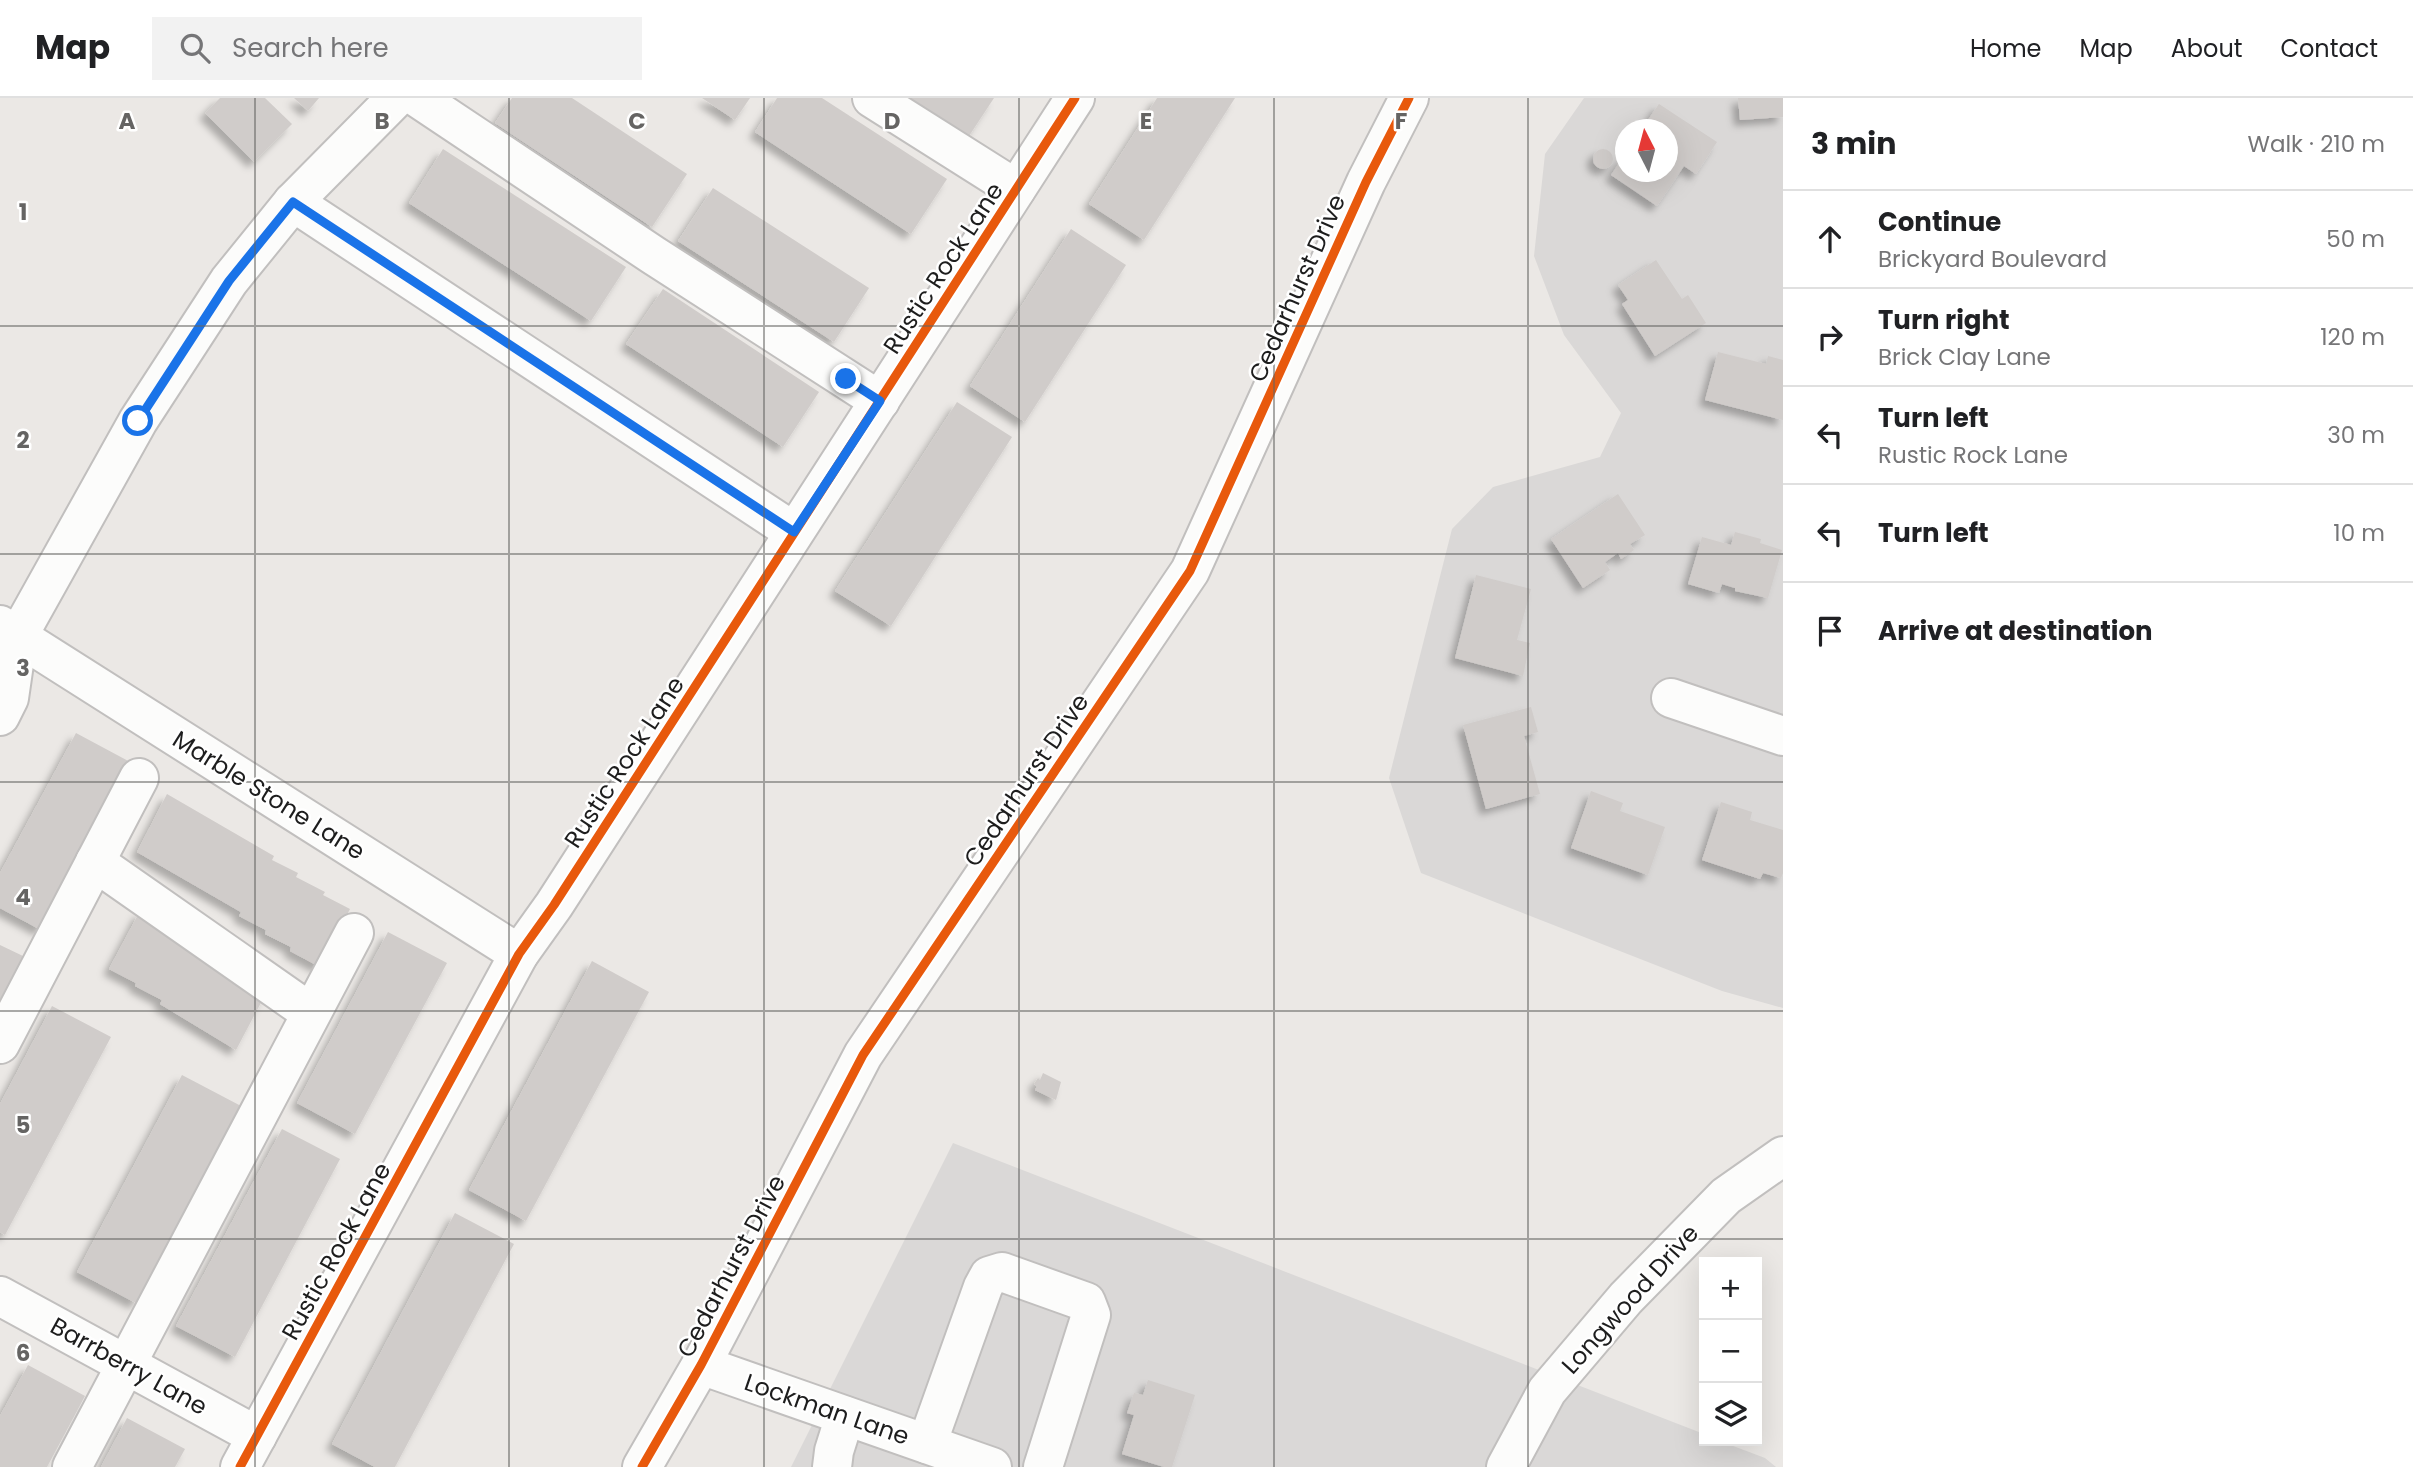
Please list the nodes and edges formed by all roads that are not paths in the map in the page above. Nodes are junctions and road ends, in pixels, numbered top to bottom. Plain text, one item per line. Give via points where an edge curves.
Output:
1 (396, 98) edge
2 (418, 98) edge
3 (872, 98) edge
4 (1075, 98) edge
5 (1409, 98) edge
6 (1016, 189) junction
7 (293, 202) junction
8 (880, 401) junction
9 (794, 532) junction
10 (6, 638) edge
11 (1671, 698) dead end
12 (0, 716) edge
13 (1783, 736) edge
14 (139, 778) dead end
15 (95, 862) junction
16 (354, 933) dead end
17 (519, 954) junction
18 (311, 1013) junction
19 (0, 1044) edge
20 (1783, 1156) edge
21 (0, 1296) edge
22 (701, 1364) junction
23 (127, 1365) junction
24 (845, 1416) junction
25 (927, 1444) junction
26 (249, 1451) edge
27 (72, 1467) edge
28 (642, 1467) edge
29 (832, 1467) edge
30 (992, 1467) edge
31 (1043, 1467) edge
32 (1506, 1467) edge

1 - 7 street
2 - 8 street
3 - 6 street
4 - 6 street, Rustic Rock Lane
5 - 22 street, Cedarhurst Drive via 1366,181 1190,571 863,1055
6 - 8 street, Rustic Rock Lane
7 - 9 street
7 - 10 street via 229,281
8 - 9 street, Rustic Rock Lane
9 - 17 street, Rustic Rock Lane
10 - 12 street via 9,698
10 - 17 street, Marble Stone Lane
11 - 13 street
14 - 15 street
15 - 18 street
15 - 19 street
16 - 18 street
17 - 26 street, Rustic Rock Lane
18 - 23 street
20 - 32 street, Longwood Drive via 1726,1196 1626,1298 1547,1391
21 - 23 street, Barrberry Lane
22 - 24 street, Lockman Lane
22 - 28 street, Cedarhurst Drive
23 - 26 street, Barrberry Lane
23 - 27 street
24 - 25 street, Lockman Lane
24 - 29 street
25 - 30 street, Lockman Lane
25 - 31 street via 983,1287 989,1276 1002,1272 1086,1302 1091,1315

